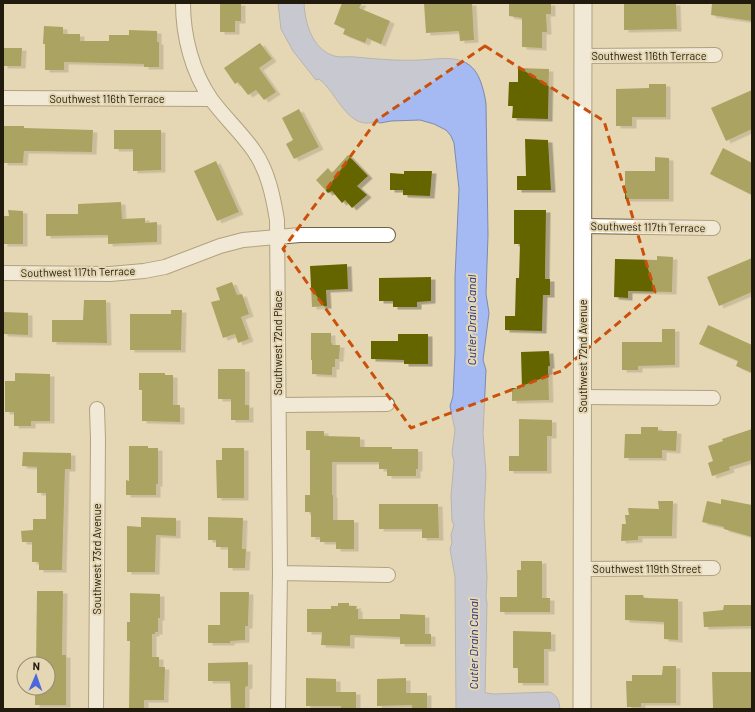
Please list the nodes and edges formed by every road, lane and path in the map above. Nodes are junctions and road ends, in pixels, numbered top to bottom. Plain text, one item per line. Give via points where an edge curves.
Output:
1 (183, 3) edge
2 (583, 3) edge
3 (715, 55) dead end
4 (583, 56) junction
5 (3, 98) edge
6 (211, 99) junction
7 (582, 226) junction
8 (713, 228) dead end
9 (388, 235) dead end
10 (277, 236) junction
11 (3, 273) edge
12 (583, 397) junction
13 (713, 398) dead end
14 (387, 404) dead end
15 (279, 405) junction
16 (97, 409) dead end
17 (713, 568) dead end
18 (582, 569) junction
19 (280, 573) junction
20 (388, 575) dead end
21 (96, 709) edge
22 (278, 709) edge
23 (582, 709) edge

1 - 6 street, Southwest 72nd Place via 190,53 198,76
2 - 4 street, Southwest 72nd Avenue
3 - 4 street, Southwest 116th Terrace
4 - 7 street, Southwest 72nd Avenue
5 - 6 street, Southwest 116th Terrace
6 - 10 street, Southwest 72nd Place via 254,151 263,167 273,196
7 - 8 street, Southwest 117th Terrace
7 - 12 street, Southwest 72nd Avenue
9 - 10 street, Southwest 117th Terrace
10 - 11 street, Southwest 117th Terrace via 220,246 171,265 144,271 110,274
10 - 15 street, Southwest 72nd Place
12 - 13 street
12 - 18 street, Southwest 72nd Avenue
14 - 15 street
15 - 19 street, Southwest 72nd Place
16 - 21 street, Southwest 73rd Avenue
17 - 18 street, Southwest 119th Street
18 - 23 street, Southwest 72nd Avenue
19 - 20 street
19 - 22 street, Southwest 72nd Place

